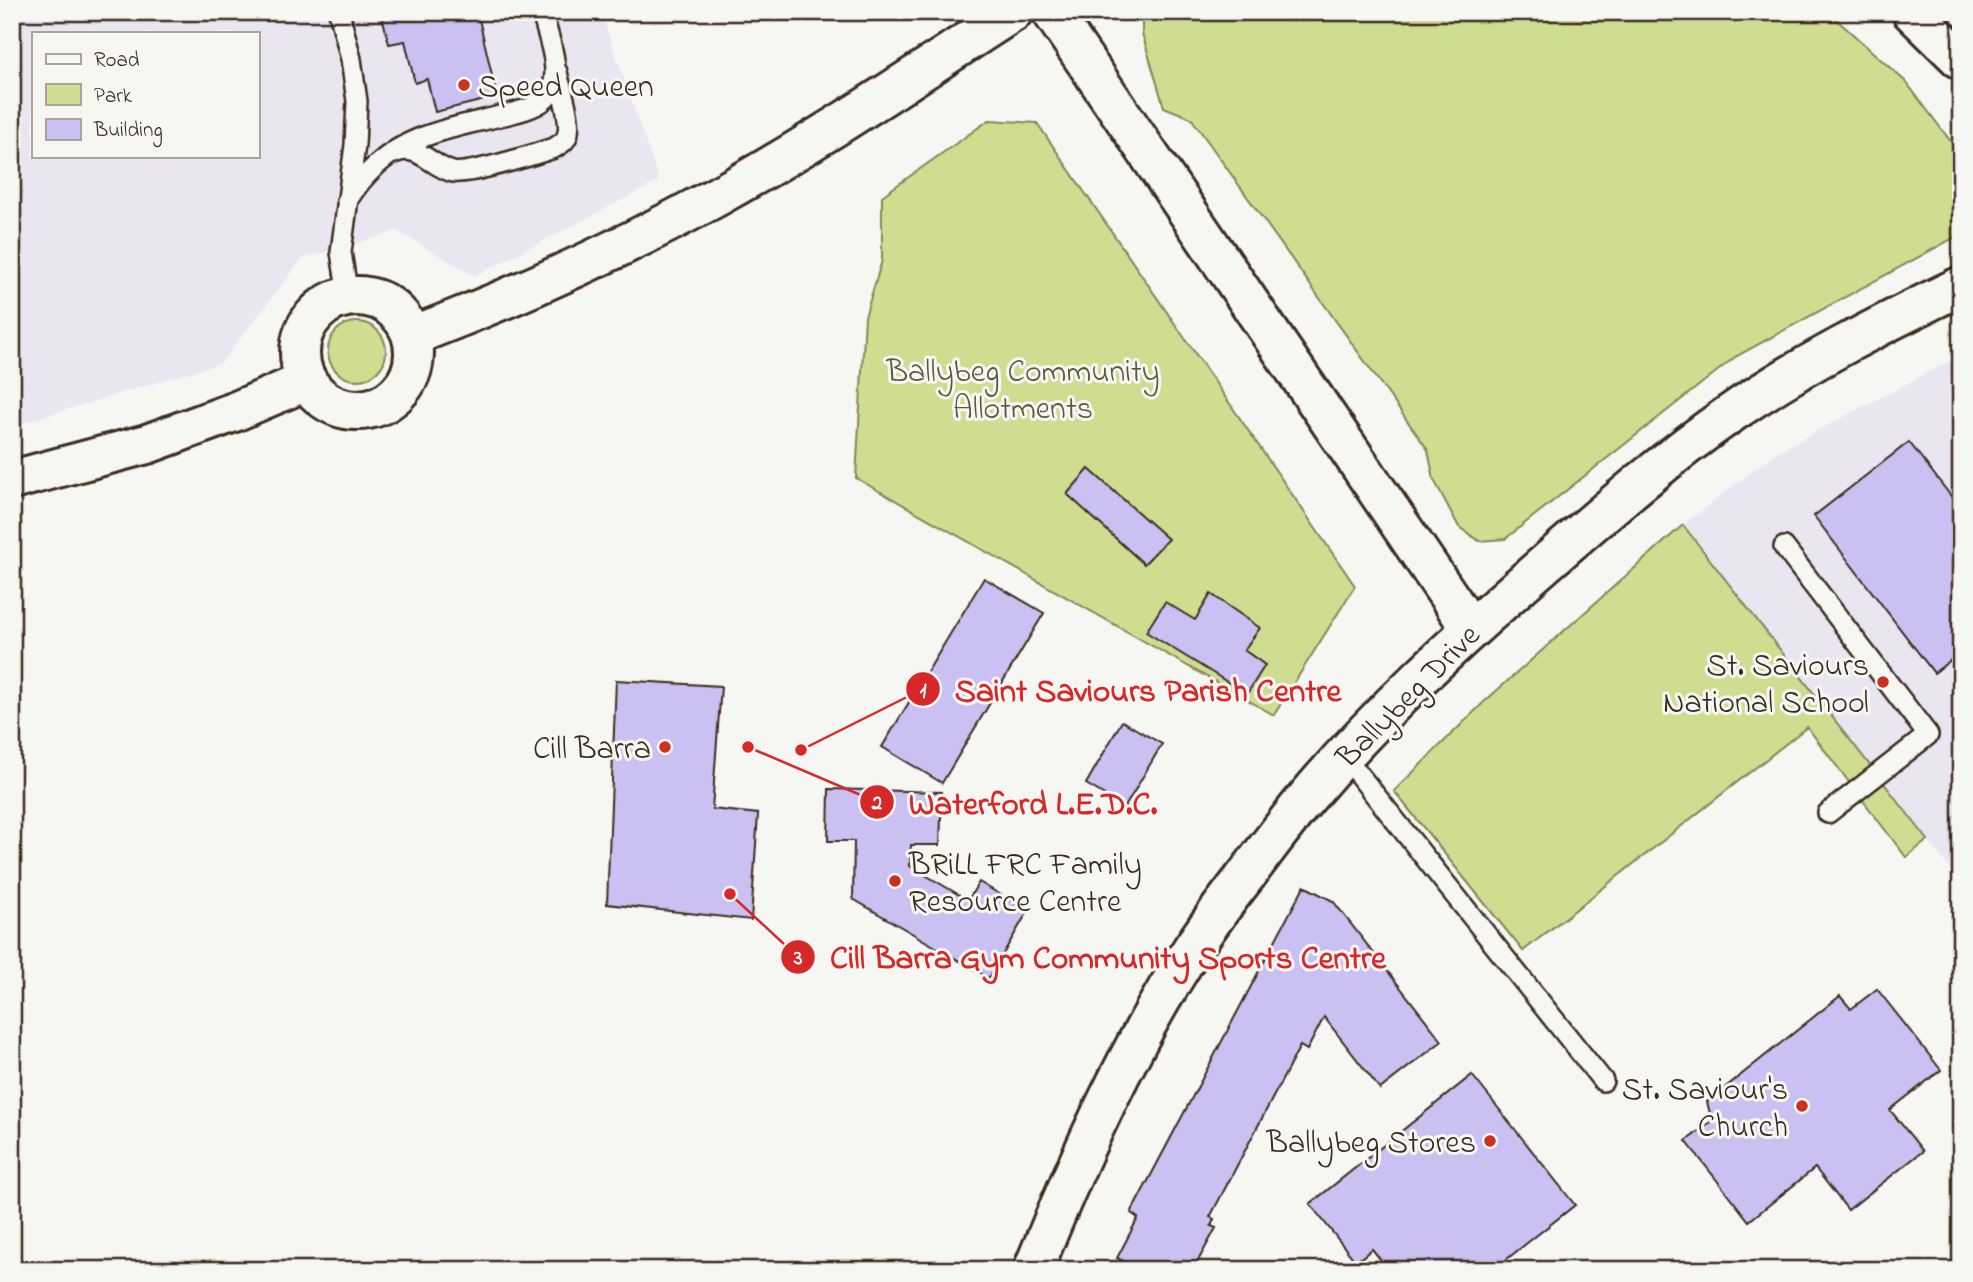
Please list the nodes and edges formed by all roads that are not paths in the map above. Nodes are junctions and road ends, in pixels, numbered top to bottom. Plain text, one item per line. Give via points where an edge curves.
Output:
1 (339, 12) edge
2 (542, 12) edge
3 (1013, 12) edge
4 (1052, 12) edge
5 (1912, 12) edge
6 (552, 54) junction
7 (1961, 60) edge
8 (390, 155) junction
9 (347, 201) junction
10 (1961, 286) edge
11 (348, 296) junction
12 (412, 336) junction
13 (306, 381) junction
14 (12, 480) edge
15 (1784, 547) dead end
16 (1471, 629) junction
17 (1344, 756) junction
18 (1828, 813) dead end
19 (1603, 1081) dead end
20 (1033, 1270) edge

1 - 9 lane via 357,102
2 - 6 lane
3 - 12 street via 814,140 673,221 541,285
4 - 16 street
5 - 7 street
6 - 8 lane via 552,90 535,106 428,135
6 - 8 lane via 568,125 564,141 554,148 460,173 411,150
8 - 9 lane via 368,172
9 - 11 lane via 341,252
10 - 16 street, Ballybeg Drive via 1837,349 1732,413 1640,483
11 - 12 street via 380,300 405,321
11 - 13 street via 330,301 305,327 300,363
12 - 13 street via 411,373 402,389 370,409 333,405
13 - 14 street via 147,444
15 - 18 lane via 1928,735
16 - 17 street, Ballybeg Drive
17 - 19 lane
17 - 20 street, Ballybeg Drive via 1194,946 1104,1109

